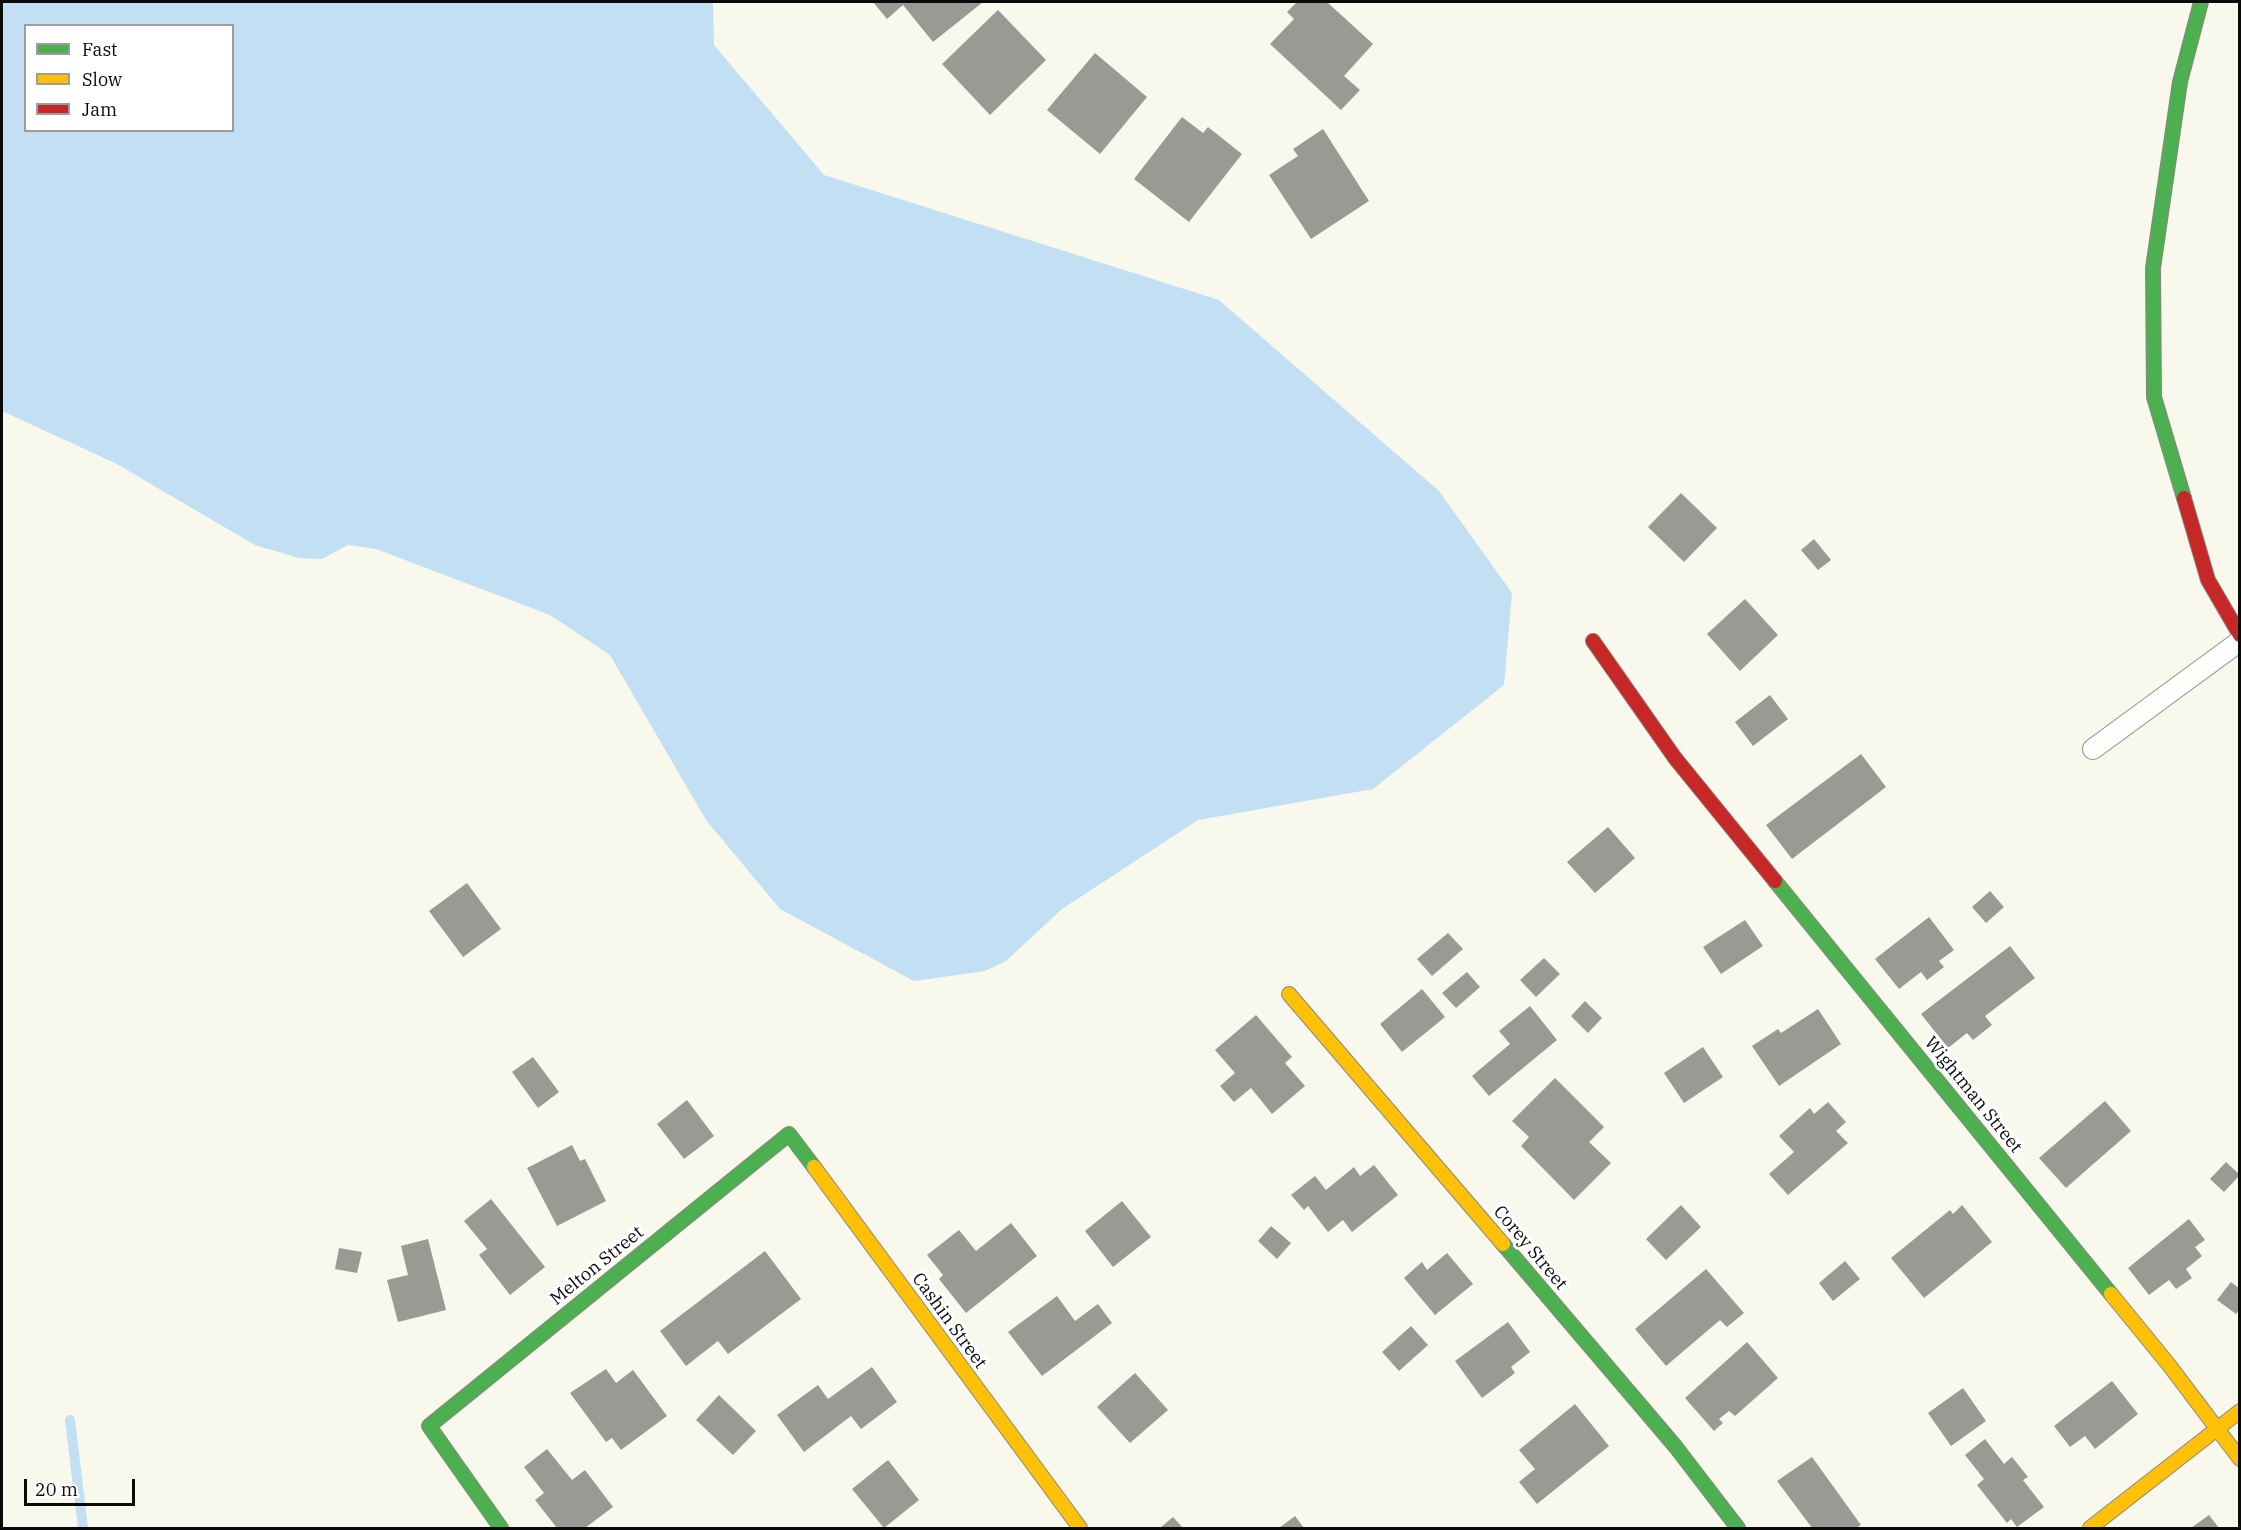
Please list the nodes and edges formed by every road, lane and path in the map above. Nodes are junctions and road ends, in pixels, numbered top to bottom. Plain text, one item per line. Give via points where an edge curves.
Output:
1 (2201, 2) edge
2 (2240, 634) edge
3 (1593, 641) dead end
4 (2240, 641) edge
5 (2093, 749) dead end
6 (1290, 994) dead end
7 (789, 1134) joint
8 (2240, 1411) edge
9 (2217, 1428) junction
10 (2240, 1459) edge
11 (501, 1528) edge
12 (1080, 1528) edge
13 (1738, 1528) edge
14 (2090, 1528) edge

1 - 2 street via 2180,82 2153,267 2154,396 2208,580
3 - 9 street, Wightman Street via 1675,758
4 - 5 lane
6 - 13 street, Corey Street via 1667,1437
7 - 11 street, Melton Street via 429,1426
7 - 12 street, Cashin Street
8 - 9 street
9 - 10 street, Wightman Street
9 - 14 street

